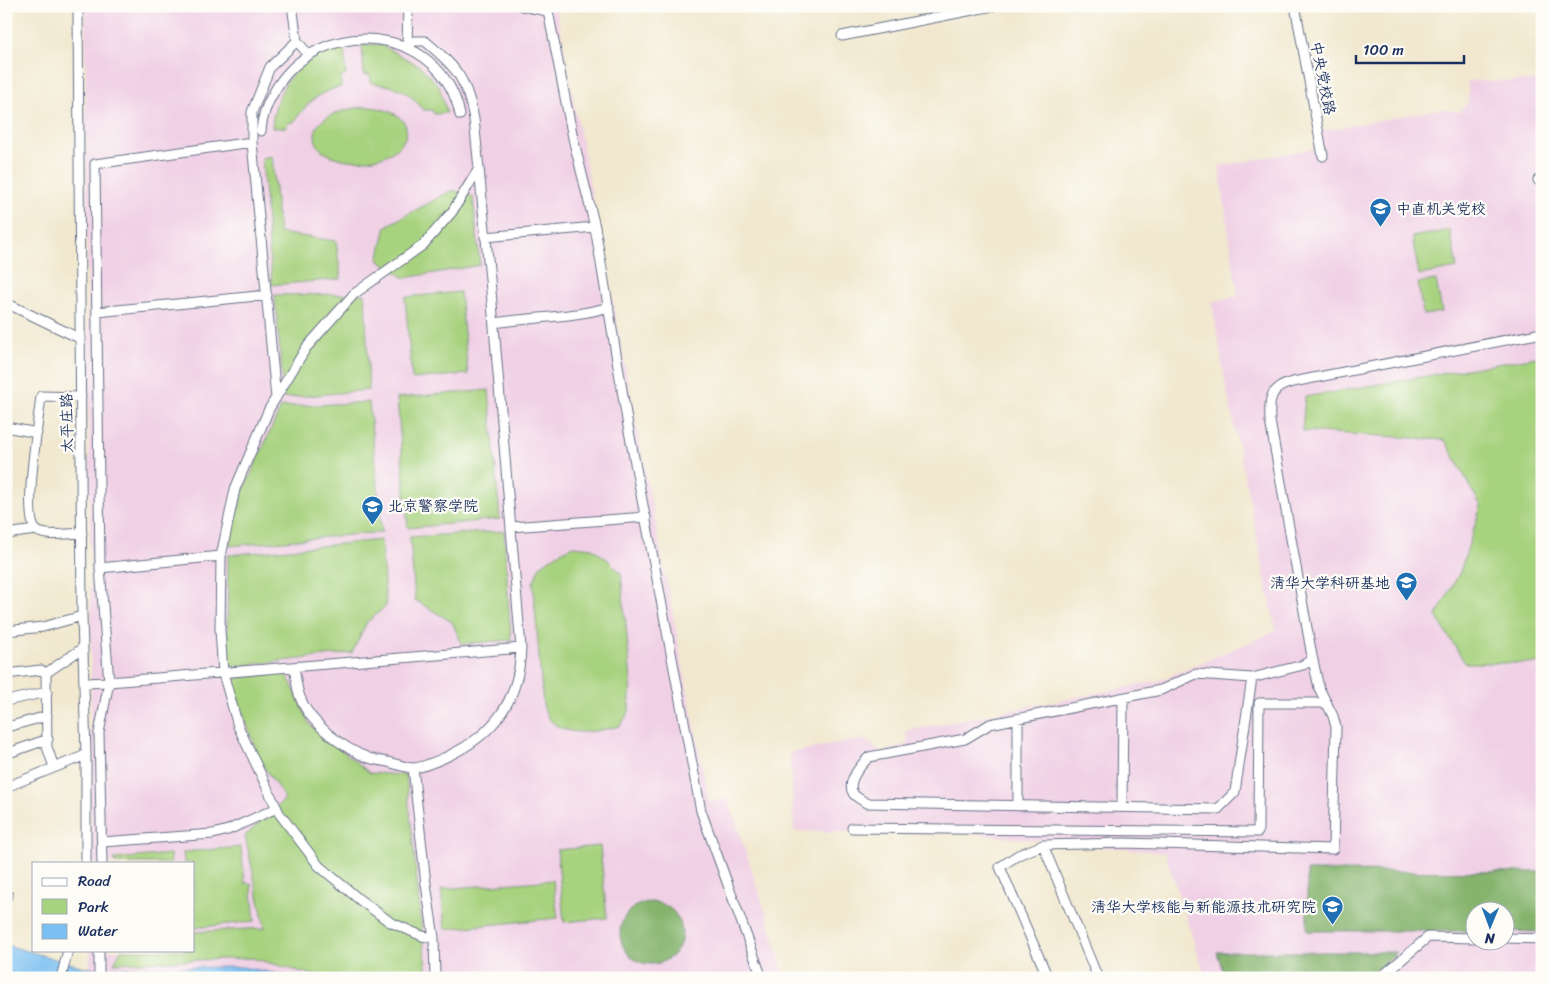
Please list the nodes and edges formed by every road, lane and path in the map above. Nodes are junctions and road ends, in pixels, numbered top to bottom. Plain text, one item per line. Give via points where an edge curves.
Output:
1 (78, 6) edge
2 (294, 6) edge
3 (408, 6) edge
4 (522, 6) edge
5 (993, 6) edge
6 (1295, 6) edge
7 (842, 36) dead end
8 (297, 41) junction
9 (407, 47) junction
10 (308, 54) junction
11 (460, 115) dead end
12 (261, 131) dead end
13 (252, 142) junction
14 (1323, 156) dead end
15 (478, 170) junction
16 (595, 227) junction
17 (485, 236) junction
18 (267, 295) junction
19 (6, 303) edge
20 (609, 307) junction
21 (97, 312) junction
22 (494, 323) junction
23 (1542, 333) edge
24 (81, 339) junction
25 (81, 397) junction
26 (276, 398) junction
27 (6, 426) edge
28 (36, 432) junction
29 (646, 517) junction
30 (511, 527) junction
31 (36, 530) junction
32 (82, 533) junction
33 (6, 534) edge
34 (221, 556) junction
35 (100, 568) junction
36 (82, 616) junction
37 (6, 632) edge
38 (83, 648) junction
39 (521, 648) junction
40 (1312, 656) junction
41 (294, 667) junction
42 (222, 673) junction
43 (6, 674) edge
44 (46, 674) junction
45 (1252, 678) junction
46 (109, 682) junction
47 (84, 683) junction
48 (47, 692) junction
49 (1123, 698) junction
50 (6, 701) edge
51 (1327, 704) junction
52 (47, 716) junction
53 (1018, 719) junction
54 (7, 726) edge
55 (48, 740) junction
56 (6, 754) edge
57 (86, 755) junction
58 (54, 768) junction
59 (414, 768) junction
60 (6, 787) edge
61 (1018, 806) junction
62 (1122, 807) junction
63 (277, 808) junction
64 (852, 828) dead end
65 (102, 842) junction
66 (1043, 844) junction
67 (86, 862) edge
68 (102, 862) edge
69 (434, 938) junction
70 (1466, 938) edge
71 (1516, 938) edge
72 (1542, 939) edge
73 (99, 952) edge
74 (67, 954) edge
75 (435, 977) edge
76 (61, 978) edge
77 (99, 978) edge
78 (762, 978) edge
79 (1048, 978) edge
80 (1098, 978) edge
81 (1380, 978) edge

1 - 24 street, 太平庄路
2 - 8 street
3 - 9 street
4 - 16 street via 548,11
5 - 7 street
6 - 14 street, 中央党校路
8 - 10 street
8 - 13 street via 270,67 252,112
9 - 10 street via 374,38 340,41
9 - 11 street via 436,66 455,94
9 - 15 street via 414,41 424,40 451,63 462,80 474,119
10 - 12 street via 282,77 265,107
13 - 18 street
13 - 21 street via 95,164
15 - 17 street
15 - 26 street via 452,212 423,245 354,294 306,348
16 - 17 street
16 - 20 street
17 - 22 street
18 - 21 street
18 - 26 street
19 - 24 street
20 - 22 street via 592,312
20 - 29 street
21 - 35 street
22 - 30 street
23 - 40 street via 1284,384 1271,397 1270,421
24 - 25 street, 太平庄路
25 - 28 street via 40,396
25 - 32 street, 太平庄路
26 - 34 street via 235,488
27 - 28 street
28 - 31 street via 30,502
29 - 30 street
29 - 78 street via 700,811
30 - 39 street
31 - 32 street via 46,535
31 - 33 street
32 - 36 street, 太平庄路
34 - 35 street
34 - 42 street
35 - 46 street
36 - 37 street via 43,627
36 - 38 street, 太平庄路
38 - 44 street
38 - 47 street, 太平庄路
39 - 41 street
39 - 59 street via 512,698 487,730 457,752
40 - 45 street via 1302,665
40 - 51 street via 1319,688
41 - 42 street
41 - 59 street via 300,696 317,724 344,745 369,758
42 - 46 street
42 - 63 street via 238,726
43 - 44 street via 41,670
44 - 48 street
45 - 49 street via 1196,674 1161,690
45 - 62 street via 1235,792 1218,809
46 - 47 street
46 - 65 street via 99,733
47 - 57 street, 太平庄路
48 - 50 street
48 - 52 street
49 - 53 street
49 - 62 street
51 - 64 street via 1259,704 1258,832
51 - 66 street via 1336,727 1333,849 1124,842
52 - 54 street
52 - 55 street
53 - 61 street
53 - 61 street via 990,724 965,739 869,757 854,775 851,786 853,794 866,803
55 - 56 street
55 - 58 street
57 - 58 street
57 - 67 street, 太平庄路
58 - 60 street
59 - 69 street
61 - 62 street
63 - 65 street via 213,834
63 - 69 street via 319,866 360,900 390,922
65 - 68 street
66 - 79 street via 1000,867
66 - 80 street
69 - 75 street
70 - 81 street via 1428,937
71 - 72 street
73 - 77 street
74 - 76 street

